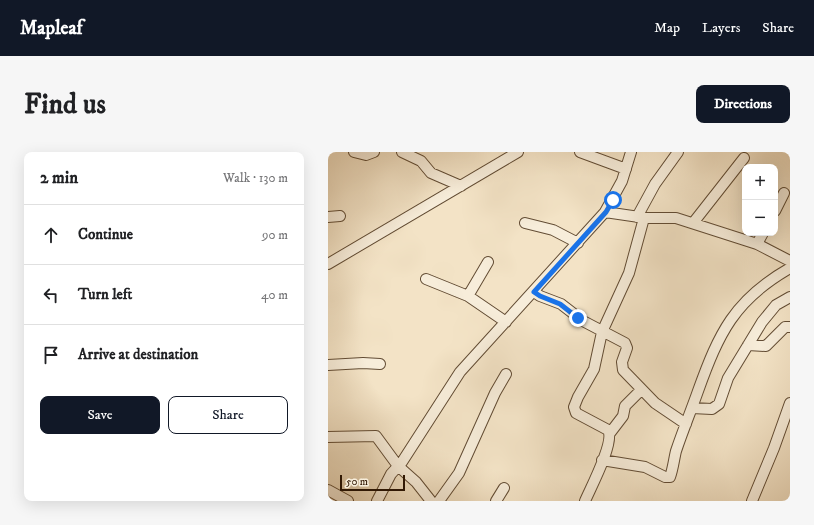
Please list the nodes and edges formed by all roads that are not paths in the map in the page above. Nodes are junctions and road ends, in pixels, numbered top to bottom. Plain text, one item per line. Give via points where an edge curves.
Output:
1 (354, 152) edge
2 (374, 152) edge
3 (402, 152) edge
4 (518, 152) edge
5 (580, 152) edge
6 (631, 152) edge
7 (678, 152) edge
8 (744, 158) dead end
9 (626, 169) junction
10 (461, 186) junction
11 (784, 193) dead end
12 (778, 204) edge
13 (606, 212) junction
14 (340, 216) dead end
15 (328, 217) edge
16 (640, 217) junction
17 (524, 223) dead end
18 (693, 223) junction
19 (761, 236) edge
20 (578, 243) junction
21 (757, 244) junction
22 (790, 261) edge
23 (488, 262) dead end
24 (328, 264) edge
25 (790, 268) edge
26 (426, 279) dead end
27 (534, 292) junction
28 (468, 296) junction
29 (790, 297) edge
30 (506, 322) junction
31 (790, 327) edge
32 (602, 332) junction
33 (748, 345) junction
34 (380, 364) dead end
35 (328, 365) edge
36 (506, 374) dead end
37 (641, 390) junction
38 (790, 403) edge
39 (692, 408) junction
40 (686, 424) junction
41 (610, 433) junction
42 (328, 438) edge
43 (602, 460) junction
44 (398, 466) junction
45 (504, 488) dead end
46 (328, 490) edge
47 (348, 501) edge
48 (377, 501) edge
49 (431, 501) edge
50 (439, 501) edge
51 (496, 501) edge
52 (585, 501) edge
53 (752, 501) edge

1 - 2 street via 366,155
3 - 10 street via 423,163 431,173
4 - 10 street
5 - 9 street
6 - 9 street
7 - 16 street via 655,184
8 - 18 street
9 - 13 street
10 - 24 street
11 - 12 street
13 - 16 street
13 - 20 street
14 - 15 street
16 - 18 street via 676,218
16 - 32 street via 630,273
17 - 20 street via 553,230
18 - 21 street
19 - 21 street
20 - 27 street
21 - 22 street
23 - 28 street
25 - 39 street via 761,286 732,318 716,344
26 - 28 street
27 - 30 street
27 - 32 street via 560,304
28 - 30 street
29 - 33 street via 776,305
30 - 44 street via 460,372
31 - 33 street via 784,326 766,346
32 - 37 street via 627,345 622,367
32 - 41 street via 594,369 574,409
33 - 39 street via 728,378 719,404 712,410
34 - 35 street
36 - 50 street via 459,473
37 - 40 street
37 - 41 street via 625,406 623,416
38 - 53 street
39 - 40 street
40 - 43 street via 669,478 646,467
41 - 43 street
42 - 44 street via 376,436
43 - 52 street
44 - 48 street
44 - 49 street via 416,482
45 - 51 street
46 - 47 street

